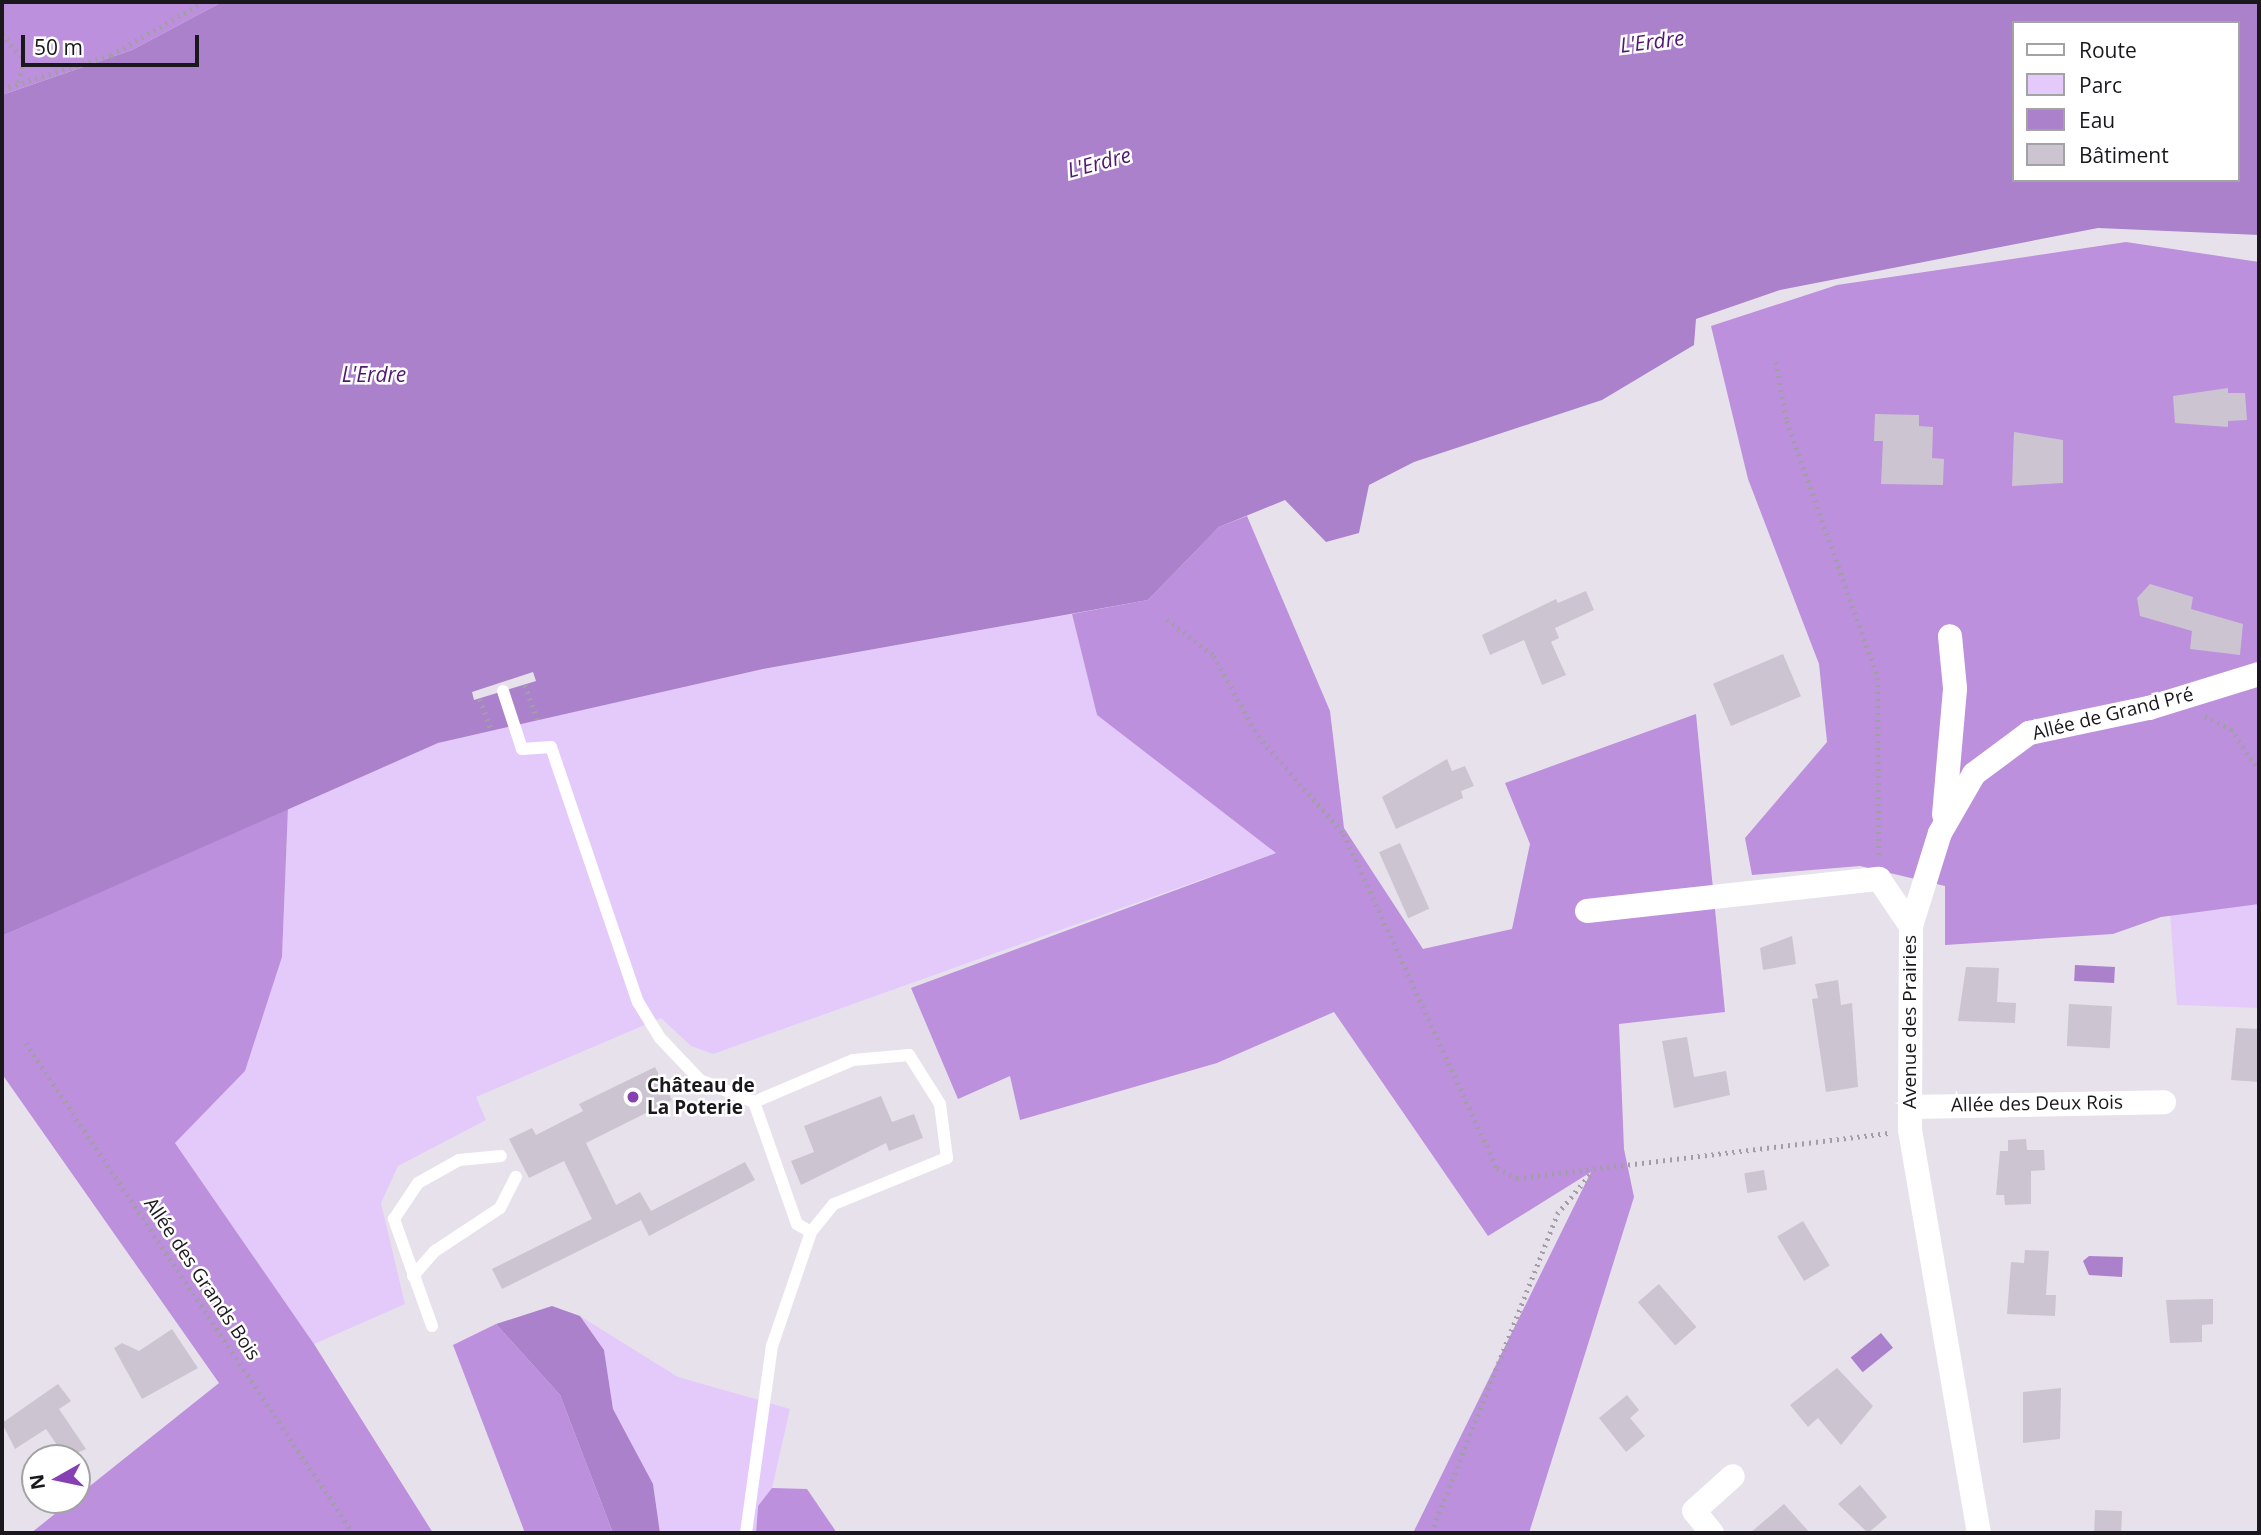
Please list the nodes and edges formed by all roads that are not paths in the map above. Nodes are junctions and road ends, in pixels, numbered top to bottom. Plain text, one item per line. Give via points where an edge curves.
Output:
1 (1950, 636) dead end
2 (2259, 674) edge
3 (503, 691) dead end
4 (1940, 833) junction
5 (1587, 911) dead end
6 (1911, 926) junction
7 (754, 1102) junction
8 (2164, 1102) dead end
9 (1910, 1118) junction
10 (500, 1156) dead end
11 (516, 1177) dead end
12 (811, 1232) junction
13 (413, 1276) junction
14 (432, 1326) dead end
15 (1733, 1476) dead end
16 (746, 1533) edge
17 (1712, 1533) edge
18 (1979, 1533) edge

1 - 4 street via 1955,688
2 - 4 street, Allée de Grand Pré via 2149,708 2029,733 1974,774
3 - 7 lane via 522,749 551,747 638,1002 660,1038 700,1080
4 - 6 street, Allée de Grand Pré
5 - 6 street, Avenue des Prairies via 1879,879
6 - 9 street, Avenue des Prairies
7 - 12 lane via 797,1224
7 - 12 lane via 853,1059 909,1055 940,1104 947,1158 834,1204
8 - 9 street, Allée des Deux Rois
9 - 18 street, Avenue des Prairies
10 - 13 lane via 459,1160 418,1183 394,1219
11 - 13 lane via 500,1208 435,1251
12 - 16 lane via 772,1346
13 - 14 lane
15 - 17 street via 1694,1511

